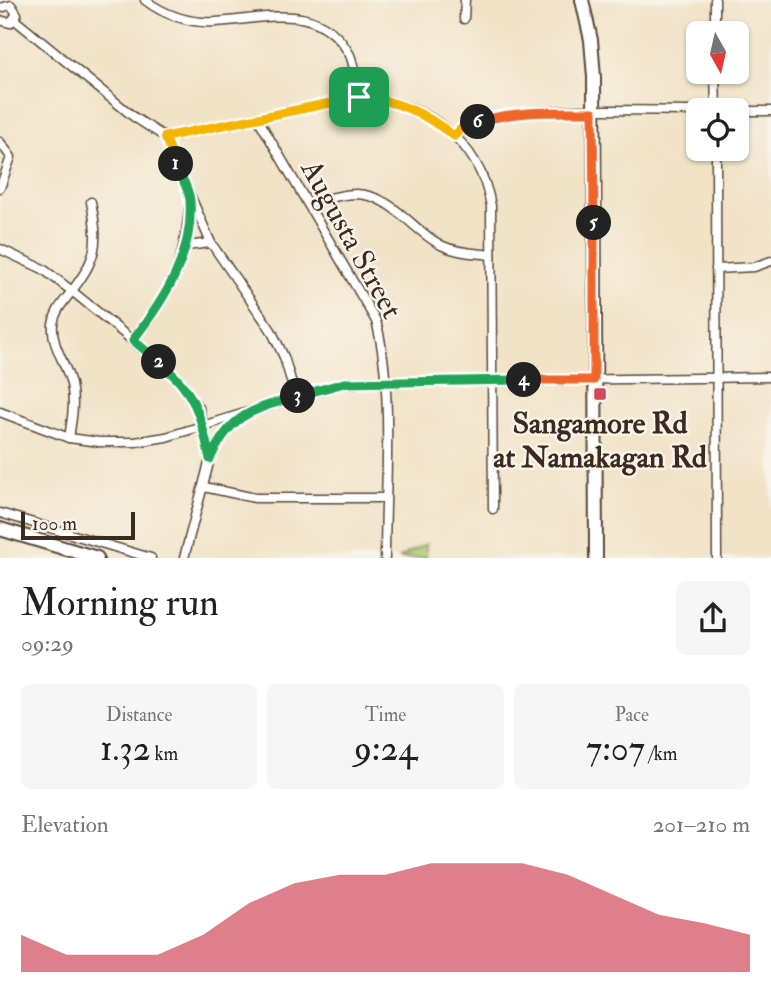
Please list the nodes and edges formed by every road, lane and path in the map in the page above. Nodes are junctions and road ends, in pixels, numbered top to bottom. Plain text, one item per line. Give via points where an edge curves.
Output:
1 (145, 0) edge
2 (465, 0) edge
3 (582, 0) edge
4 (715, 0) edge
5 (16, 3) edge
6 (0, 8) edge
7 (464, 19) dead end
8 (0, 20) edge
9 (15, 20) junction
10 (715, 21) edge
11 (359, 97) junction
12 (686, 111) edge
13 (749, 111) edge
14 (771, 111) edge
15 (593, 112) junction
16 (257, 117) junction
17 (454, 136) junction
18 (165, 137) junction
19 (0, 142) edge
20 (716, 161) edge
21 (0, 188) edge
22 (190, 199) junction
23 (91, 202) dead end
24 (308, 204) junction
25 (211, 243) junction
26 (186, 246) junction
27 (0, 248) edge
28 (491, 255) junction
29 (771, 261) edge
30 (716, 269) junction
31 (72, 291) junction
32 (133, 340) junction
33 (716, 376) junction
34 (771, 377) edge
35 (492, 380) junction
36 (594, 380) junction
37 (385, 381) junction
38 (296, 397) junction
39 (0, 412) edge
40 (242, 414) junction
41 (204, 426) junction
42 (69, 438) junction
43 (210, 459) junction
44 (204, 487) junction
45 (385, 498) junction
46 (493, 509) dead end
47 (0, 513) edge
48 (0, 529) edge
49 (64, 553) edge
50 (97, 558) edge
51 (151, 558) edge
52 (184, 558) edge
53 (385, 558) edge
54 (596, 558) edge
55 (717, 558) edge

1 - 11 street via 187,20 215,22 284,10 318,19 341,39 351,56
2 - 7 street
3 - 15 street via 591,40
4 - 10 street
5 - 6 street
5 - 9 street
8 - 9 street
9 - 18 street
11 - 16 street
11 - 17 street via 409,106
12 - 15 street
13 - 14 street
15 - 17 street via 501,115 464,126
15 - 36 street
16 - 18 street
16 - 24 street, Augusta Street
17 - 28 street via 472,154 487,184
18 - 22 street
19 - 21 street via 11,157
20 - 30 street
22 - 25 street
22 - 26 street
23 - 31 street via 95,251 88,271
24 - 28 street via 341,196 371,197 390,205 443,246
24 - 37 street, Augusta Street via 376,321
25 - 26 street
25 - 38 street via 271,330
26 - 32 street via 169,290
27 - 31 street via 43,269
28 - 35 street
29 - 30 street
30 - 33 street
31 - 32 street
31 - 42 street via 57,311 52,336 73,394
32 - 41 street via 183,384 199,408
33 - 34 street
33 - 36 street
33 - 55 street
35 - 36 street
35 - 37 street
35 - 46 street
36 - 54 street
37 - 38 street via 344,383
37 - 45 street, Augusta Street
38 - 40 street
39 - 42 street
40 - 41 street
40 - 43 street
41 - 42 street via 135,442
41 - 43 street
43 - 44 street
44 - 45 street via 255,498
44 - 52 street
45 - 53 street, Augusta Street
47 - 51 street
48 - 49 street
49 - 50 street

